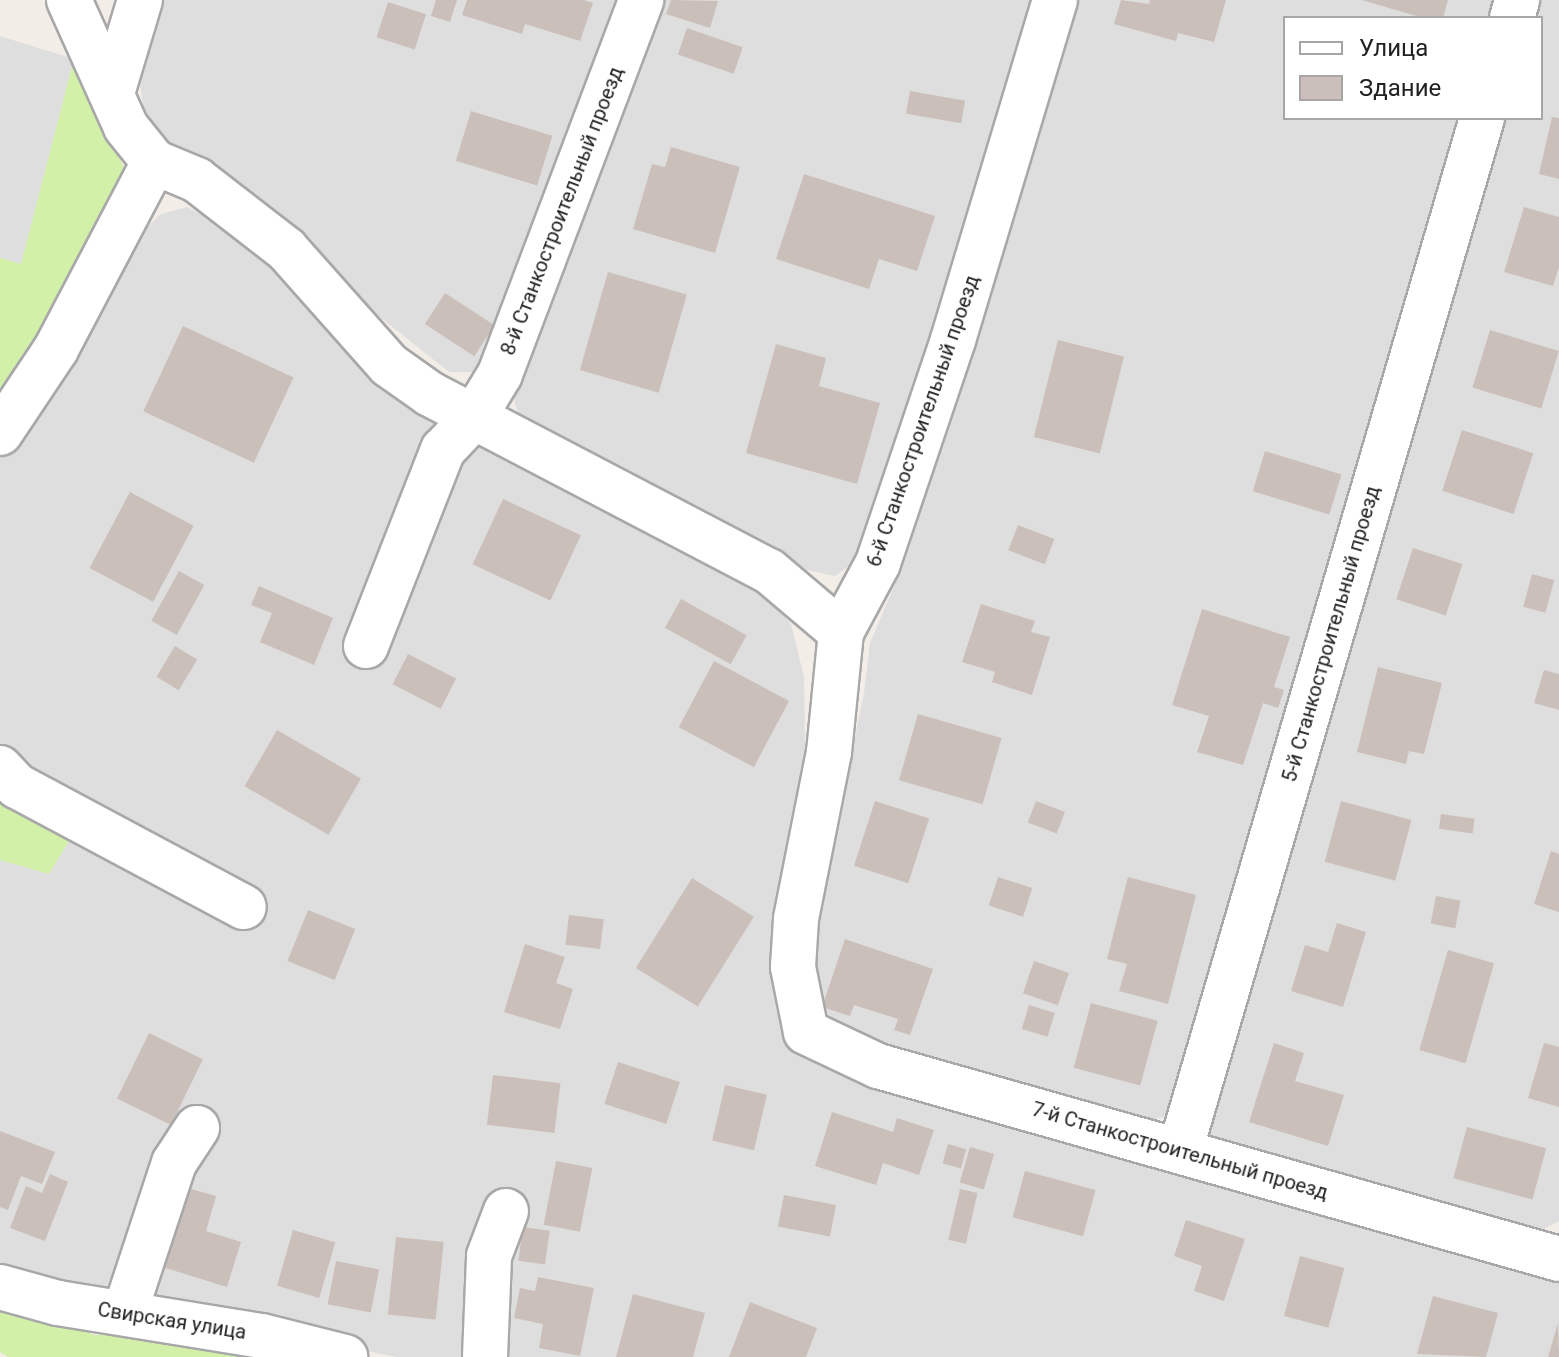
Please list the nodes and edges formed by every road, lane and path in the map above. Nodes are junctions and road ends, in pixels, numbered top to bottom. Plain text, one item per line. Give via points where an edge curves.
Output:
1 (69, 0) edge
2 (140, 0) edge
3 (641, 0) edge
4 (1055, 0) edge
5 (113, 90) junction
6 (1481, 120) edge
7 (154, 162) junction
8 (474, 417) junction
9 (0, 433) edge
10 (841, 632) junction
11 (366, 646) dead end
12 (0, 768) edge
13 (244, 907) dead end
14 (806, 1032) joint
15 (197, 1128) dead end
16 (1180, 1151) junction
17 (506, 1211) dead end
18 (1559, 1259) edge
19 (0, 1287) edge
20 (125, 1312) junction
21 (345, 1357) edge
22 (485, 1357) edge

1 - 5 street
2 - 5 street
3 - 8 street, 8-й Станкостроительный проезд via 500,374
4 - 10 street, 6-й Станкостроительный проезд via 953,340 878,563
5 - 7 street via 126,127
6 - 16 street, 5-й Станкостроительный проезд
7 - 8 street via 197,180 286,249 389,365
7 - 9 street via 56,349
8 - 10 street via 708,535 769,571
8 - 11 street, 8-й Станкостроительный проезд via 443,450
10 - 14 street, 6-й Станкостроительный проезд via 829,752 796,919 793,967
12 - 13 street via 17,786
14 - 16 street, 7-й Станкостроительный проезд via 878,1066
15 - 20 street via 174,1163
16 - 18 street, 7-й Станкостроительный проезд
17 - 22 street via 489,1256
19 - 20 street, Свирская улица via 58,1303
20 - 21 street, Свирская улица

